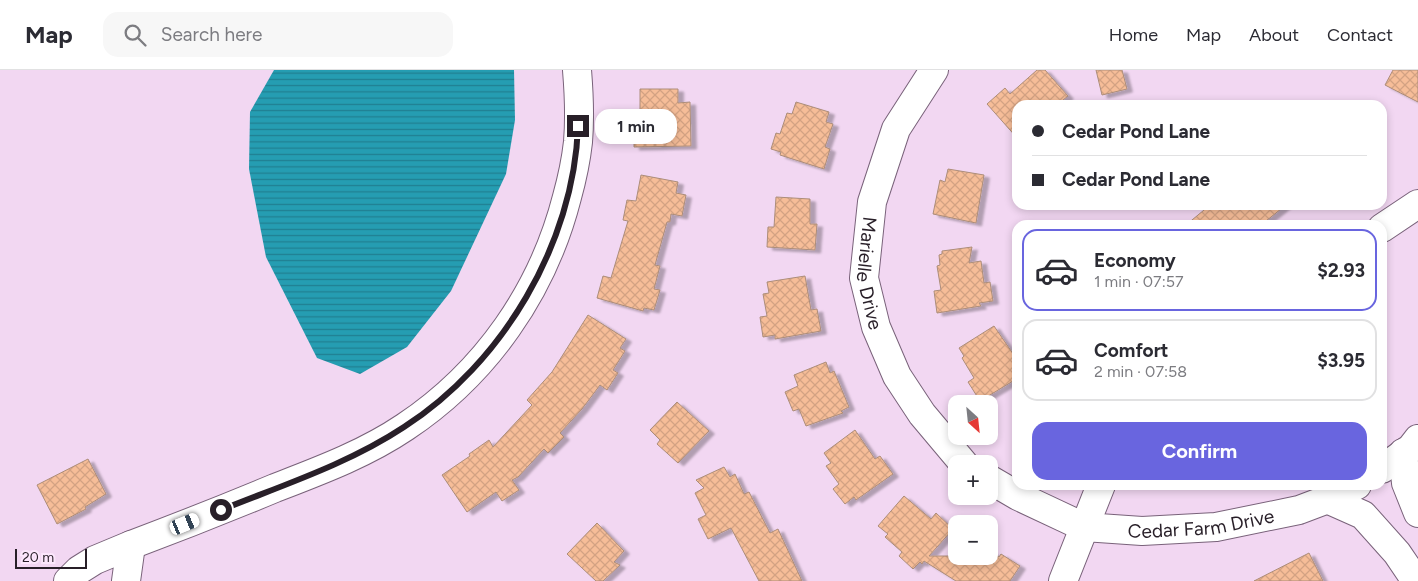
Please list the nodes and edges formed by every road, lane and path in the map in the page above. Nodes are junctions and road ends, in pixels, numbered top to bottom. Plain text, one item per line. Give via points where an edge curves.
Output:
1 (577, 70) edge
2 (934, 70) edge
3 (1418, 204) edge
4 (1387, 225) edge
5 (1401, 454) edge
6 (956, 455) edge
7 (998, 484) edge
8 (1099, 490) edge
9 (1346, 490) edge
10 (1327, 499) junction
11 (1418, 513) edge
12 (1084, 527) junction
13 (131, 545) junction
14 (68, 581) edge
15 (126, 581) edge
16 (1063, 581) edge
17 (1416, 581) edge

1 - 13 street via 578,143 562,216 547,257 526,298 502,336 473,370 405,427 368,448 332,466
2 - 6 street, Marielle Drive via 896,129 872,202 864,278 876,327 897,376 922,414
3 - 4 street
5 - 11 street via 1406,483
7 - 12 street
8 - 12 street
9 - 10 street, Cedar Farm Drive
10 - 12 street, Cedar Farm Drive via 1299,510 1216,528 1142,531
10 - 17 street via 1363,515
12 - 16 street
13 - 14 street via 95,560
13 - 15 street

